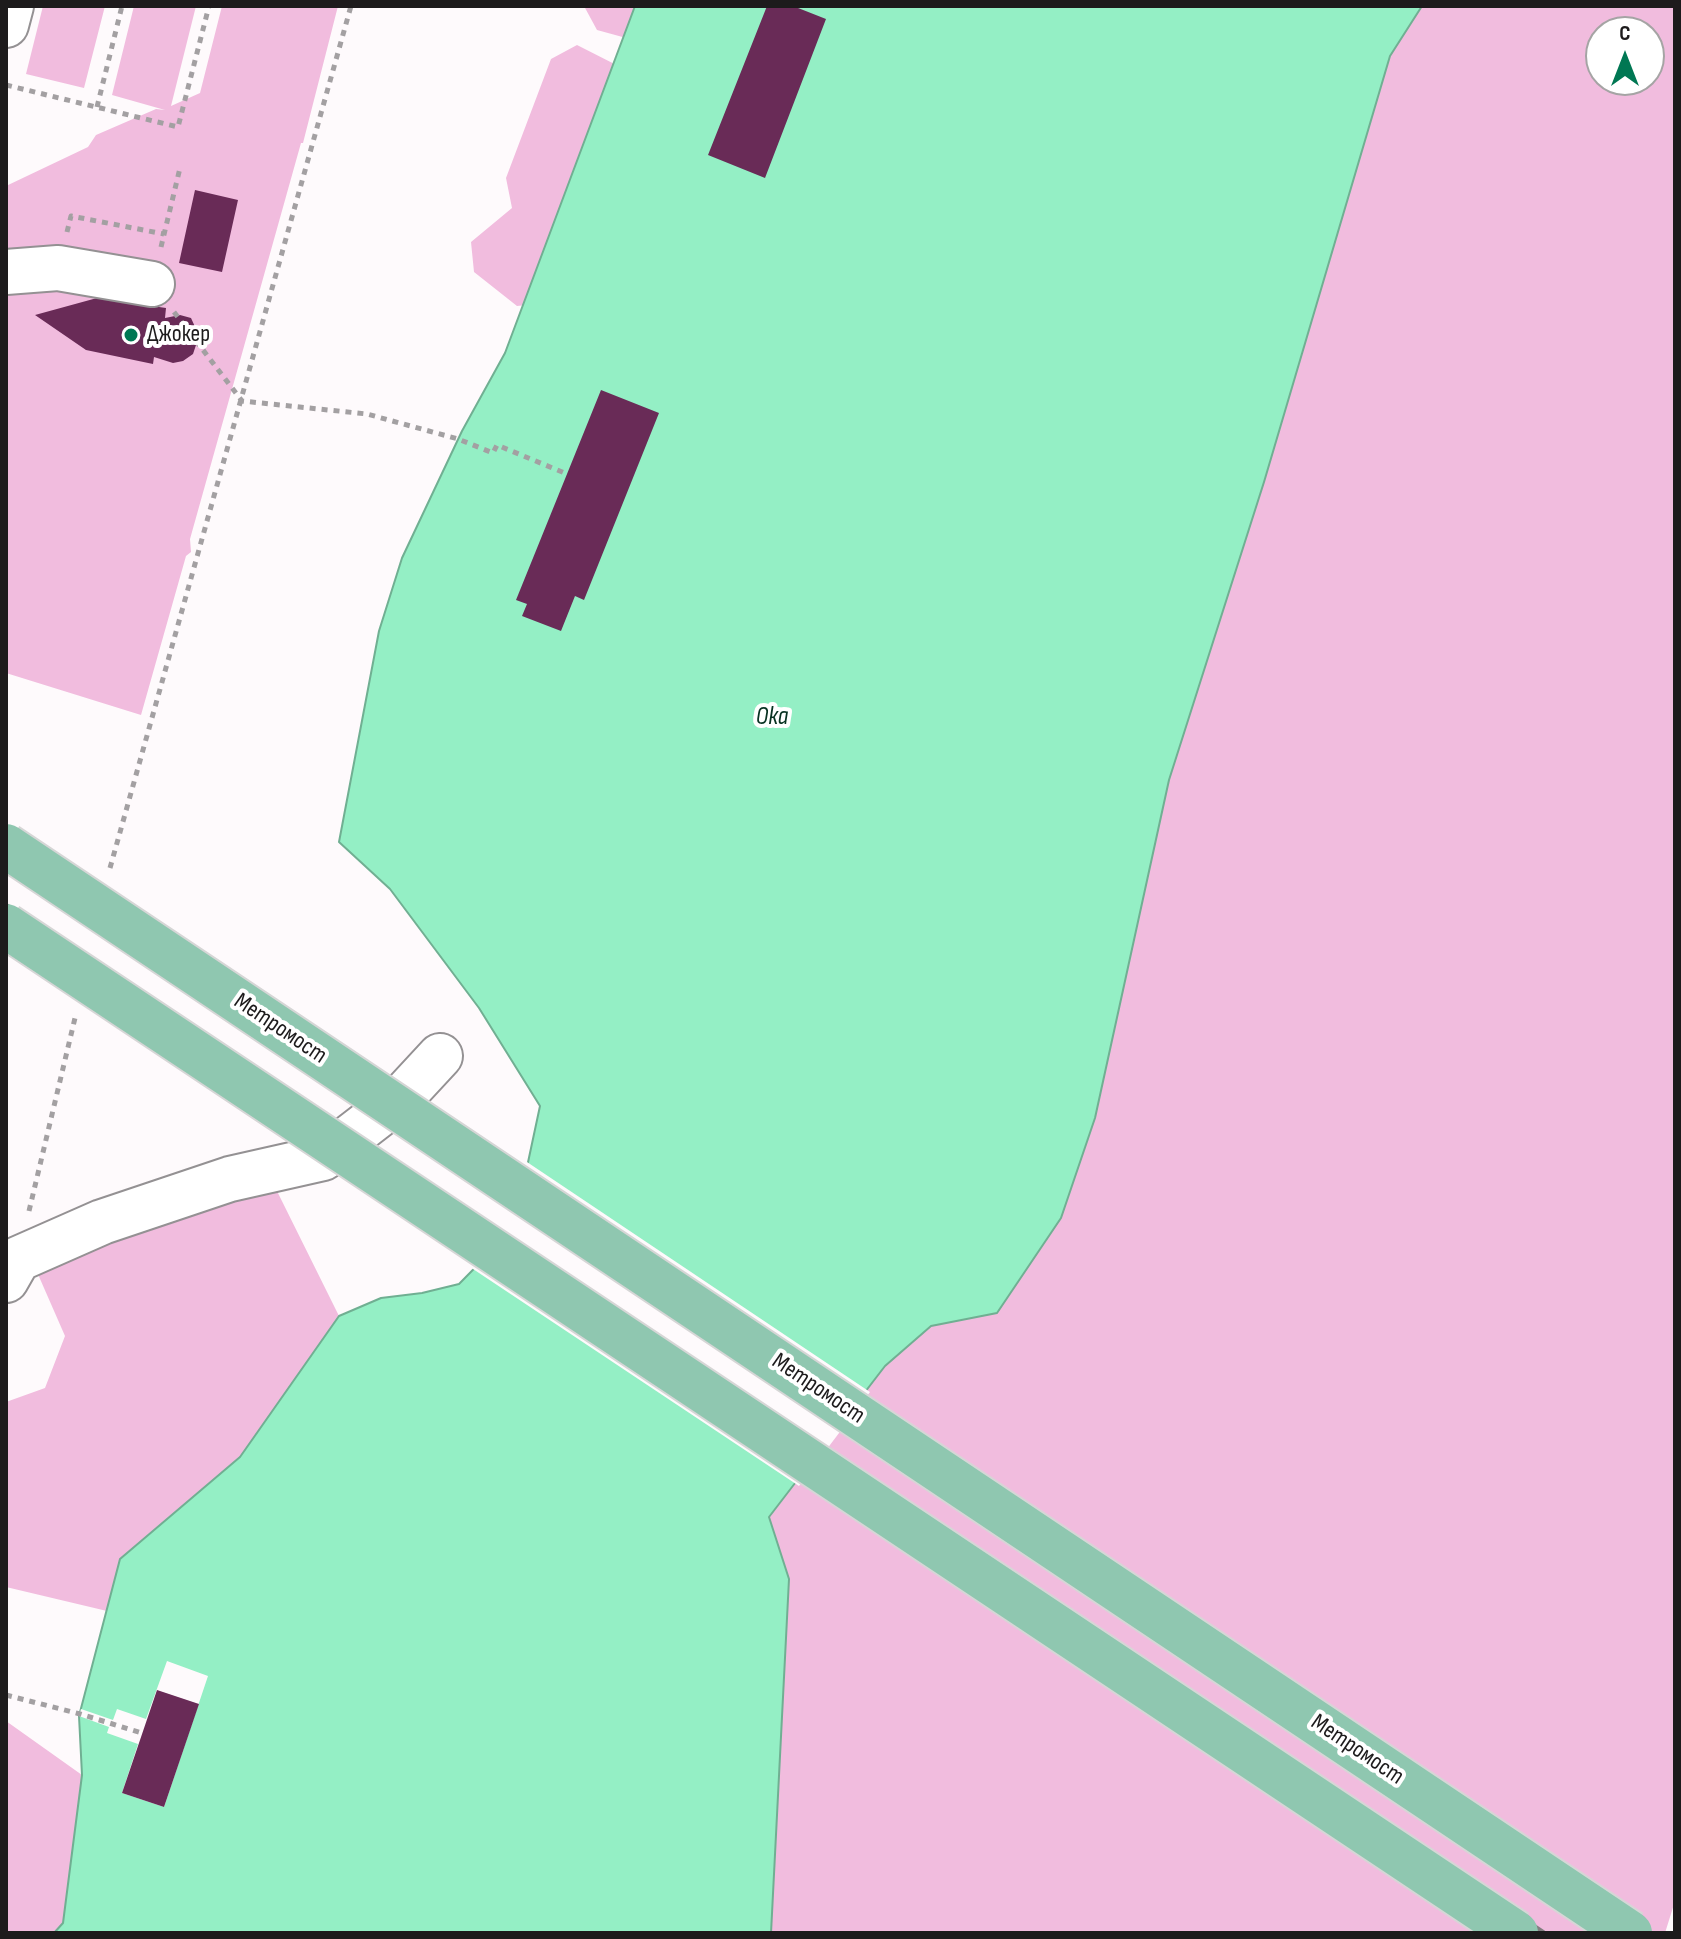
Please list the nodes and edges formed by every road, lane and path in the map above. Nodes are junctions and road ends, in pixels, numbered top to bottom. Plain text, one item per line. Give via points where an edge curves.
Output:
1 (122, 6) edge
2 (209, 6) edge
3 (351, 6) edge
4 (6, 85) edge
5 (97, 107) junction
6 (180, 168) dead end
7 (164, 234) junction
8 (58, 268) junction
9 (6, 272) edge
10 (152, 284) junction
11 (242, 401) junction
12 (567, 474) dead end
13 (6, 846) edge
14 (110, 868) dead end
15 (6, 926) edge
16 (78, 1003) dead end
17 (440, 1056) dead end
18 (12, 1269) edge
19 (6, 1695) edge
20 (142, 1733) dead end
21 (1516, 1933) edge
22 (1630, 1933) edge

1 - 5 path
2 - 5 path via 178,127
3 - 11 path
4 - 5 path
6 - 7 path
7 - 8 path via 71,216
7 - 10 path
8 - 9 lane
8 - 10 lane
10 - 11 path
11 - 12 path via 367,414 493,453 497,445
11 - 14 path
13 - 22 main road, Метромост, bridge
15 - 21 main road, bridge
16 - 18 path
17 - 18 lane via 402,1097 323,1158 230,1179 102,1222
19 - 20 path

